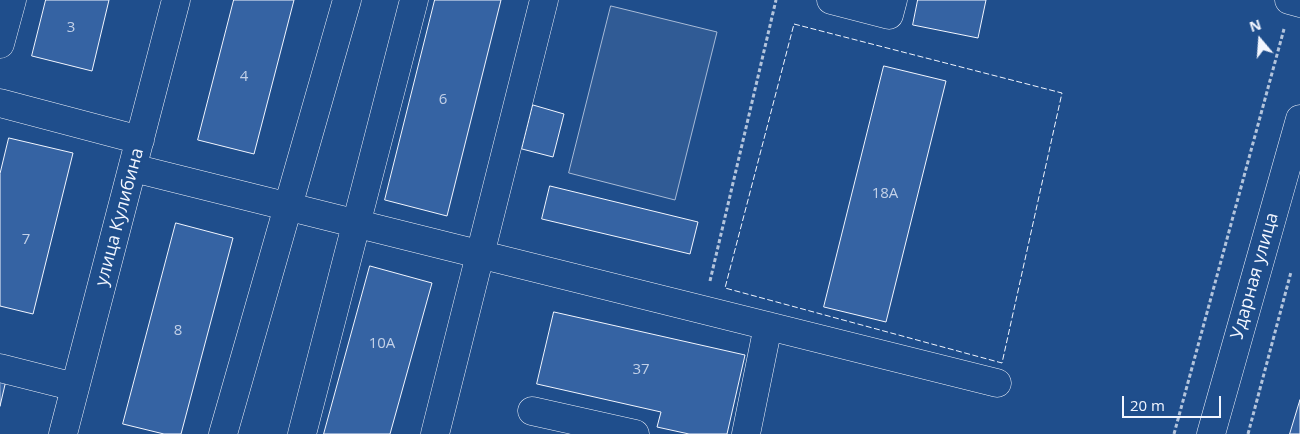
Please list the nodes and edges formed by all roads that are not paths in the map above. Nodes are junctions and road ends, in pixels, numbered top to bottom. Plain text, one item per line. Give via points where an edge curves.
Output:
1 (12, 0) edge
2 (176, 0) edge
3 (347, 0) edge
4 (414, 0) edge
5 (544, 0) edge
6 (831, 0) edge
7 (893, 0) edge
8 (0, 44) edge
9 (0, 103) edge
10 (1299, 124) edge
11 (140, 140) junction
12 (133, 168) junction
13 (287, 206) junction
14 (358, 224) junction
15 (480, 255) junction
16 (768, 326) junction
17 (0, 368) edge
18 (997, 383) dead end
19 (75, 387) junction
20 (532, 411) dead end
21 (63, 434) edge
22 (223, 434) edge
23 (302, 434) edge
24 (435, 434) edge
25 (635, 434) edge
26 (746, 434) edge
27 (1211, 434) edge

1 - 8 street
2 - 11 street, улица Кулибина
3 - 13 street
4 - 14 street
5 - 15 street
6 - 7 street via 888,14
9 - 11 street
10 - 27 street, Ударная улица
11 - 12 street, улица Кулибина
12 - 13 street
12 - 19 street, улица Кулибина
13 - 14 street
13 - 22 street
14 - 15 street
14 - 23 street
15 - 16 street
15 - 24 street
16 - 18 street
16 - 26 street
17 - 19 street
19 - 21 street, улица Кулибина
20 - 25 street

